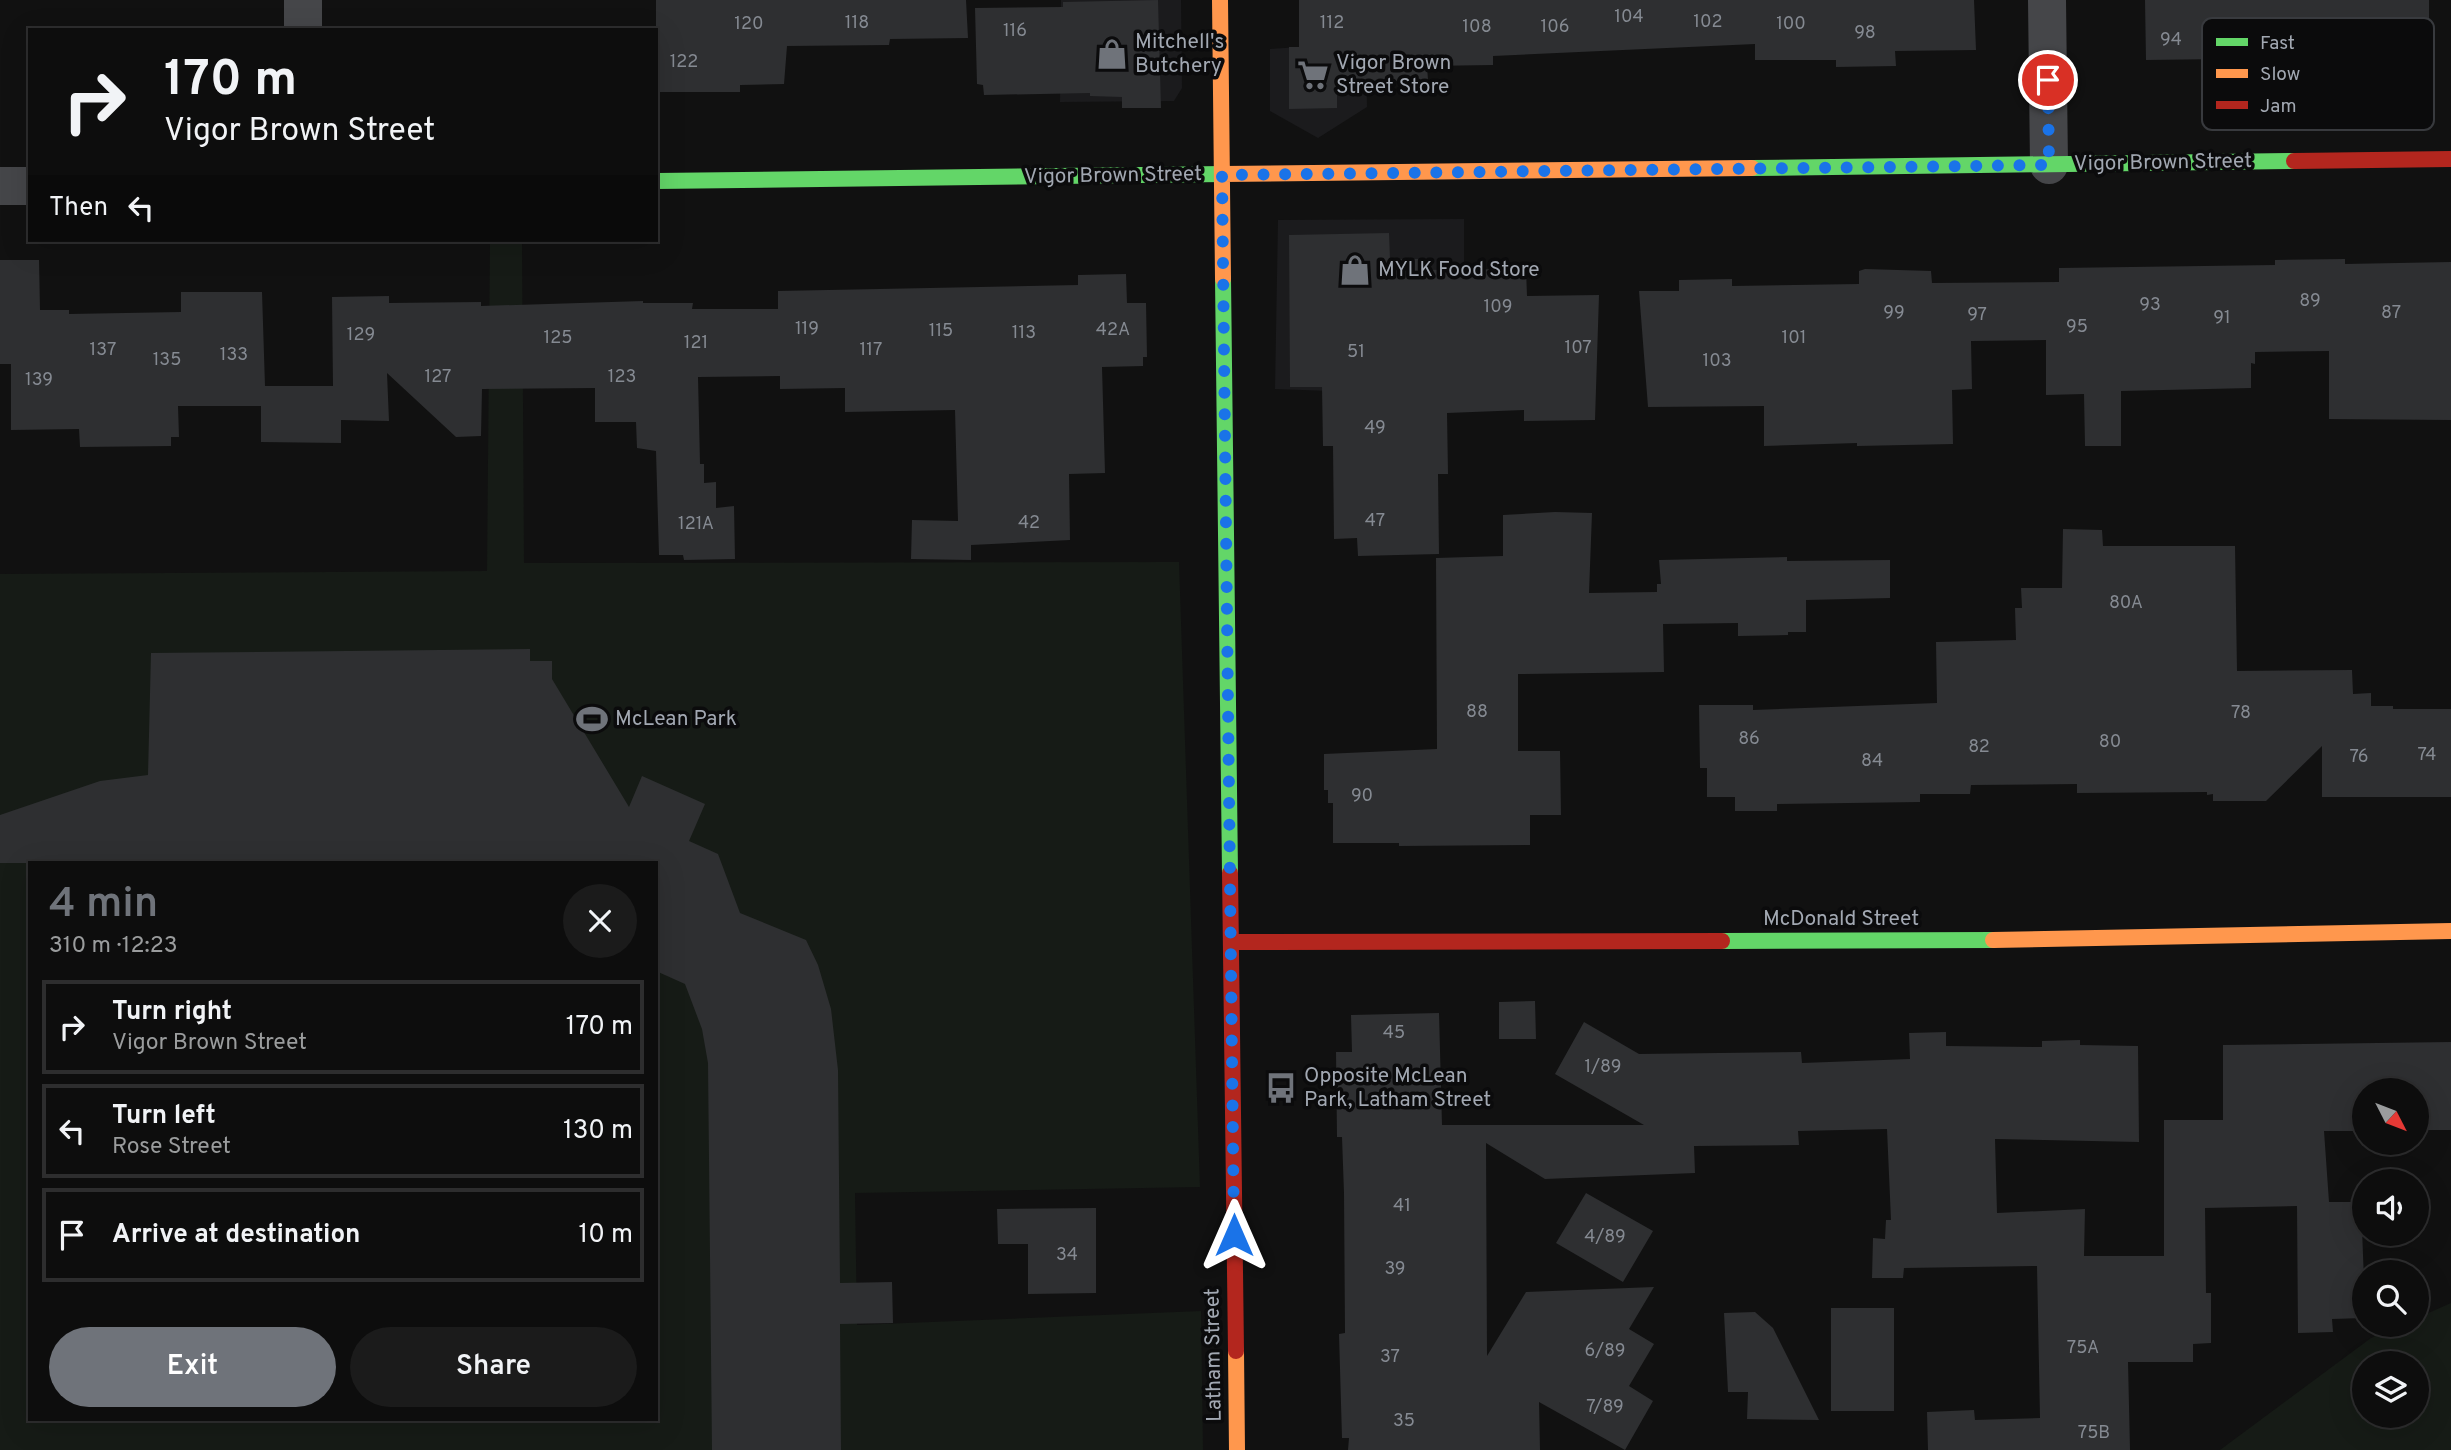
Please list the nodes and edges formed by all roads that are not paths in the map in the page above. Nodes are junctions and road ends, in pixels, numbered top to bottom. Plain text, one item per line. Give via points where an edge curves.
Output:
1 (303, 0) edge
2 (1220, 0) edge
3 (2047, 0) edge
4 (303, 28) edge
5 (2451, 159) edge
6 (2049, 165) junction
7 (1222, 175) junction
8 (658, 181) edge
9 (28, 186) edge
10 (0, 187) edge
11 (2451, 931) edge
12 (1231, 942) junction
13 (1237, 1450) edge

1 - 4 street
2 - 7 street, Latham Street
3 - 6 street
5 - 6 street, Vigor Brown Street
6 - 7 street, Vigor Brown Street
7 - 8 street, Vigor Brown Street
7 - 12 street, Latham Street
9 - 10 street
11 - 12 street, McDonald Street via 2016,940
12 - 13 street, Latham Street

